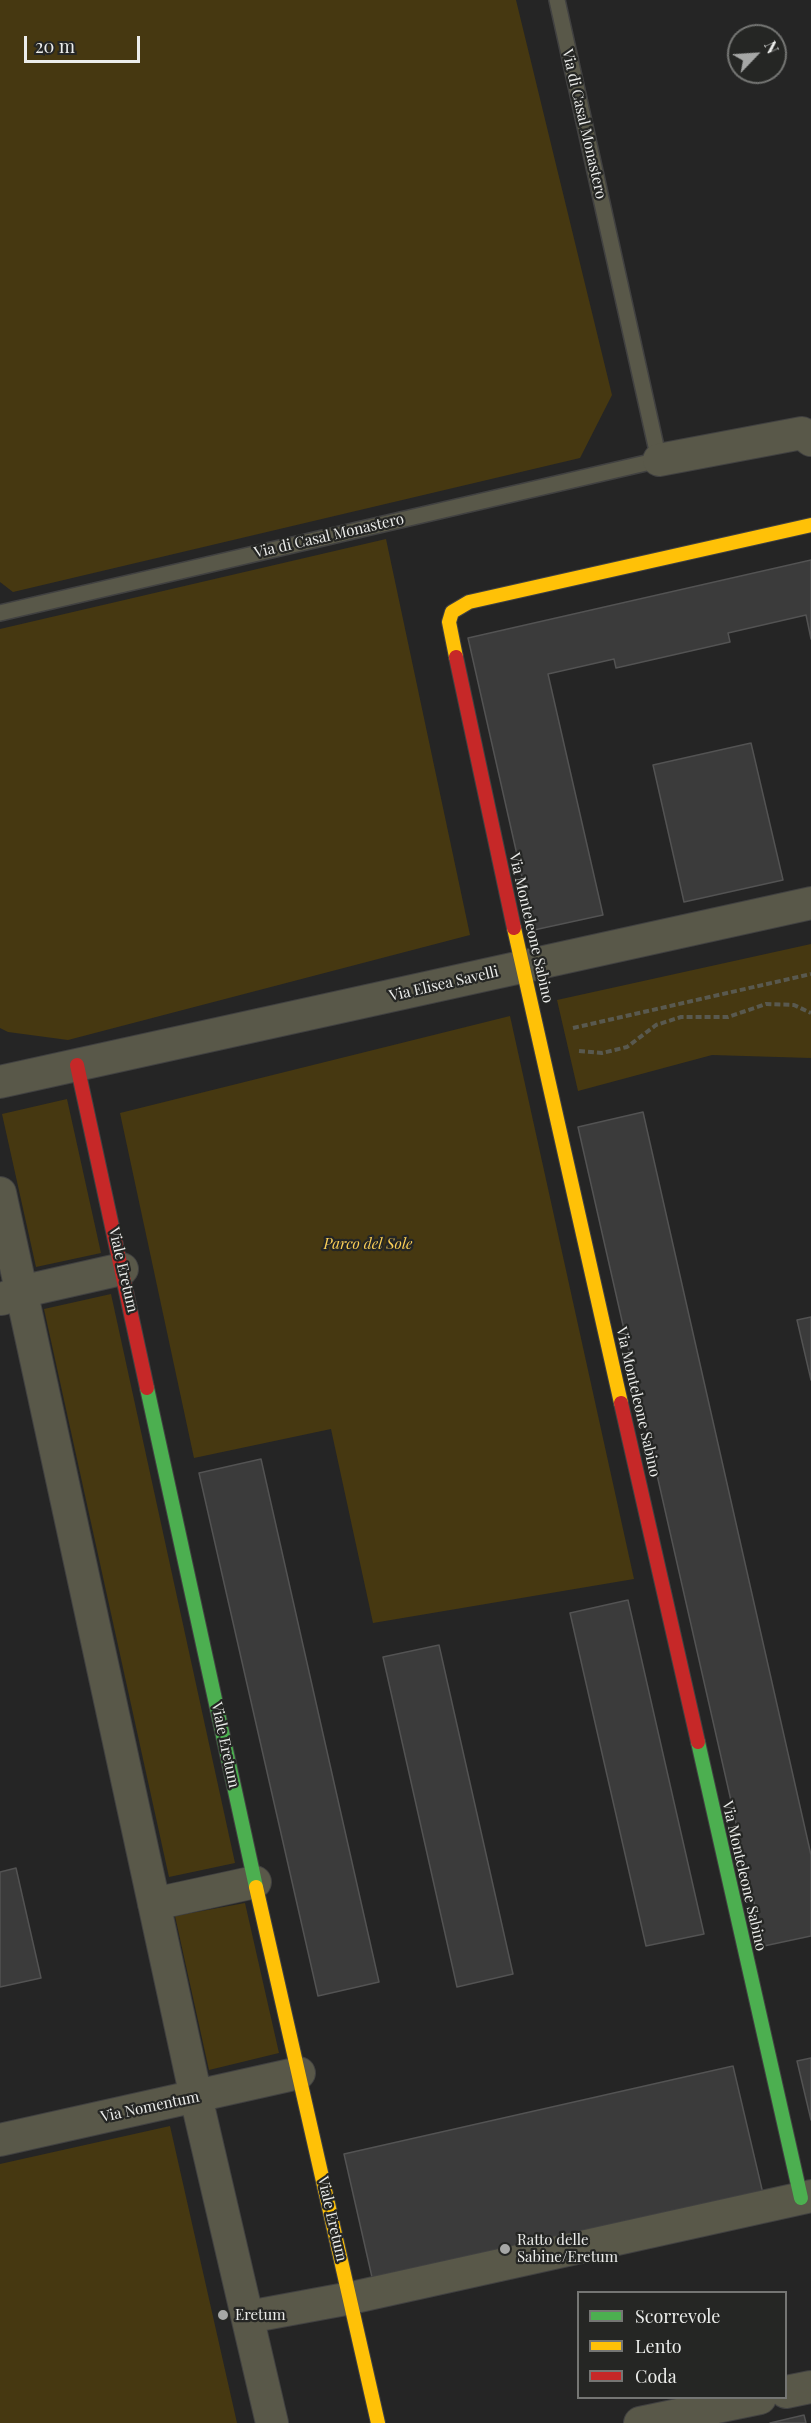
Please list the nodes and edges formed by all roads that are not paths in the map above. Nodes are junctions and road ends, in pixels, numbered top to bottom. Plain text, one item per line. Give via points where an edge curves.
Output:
1 (557, 0) edge
2 (811, 440) edge
3 (659, 460) junction
4 (811, 525) edge
5 (0, 613) edge
6 (811, 903) edge
7 (522, 966) junction
8 (77, 1065) junction
9 (0, 1082) edge
10 (0, 1193) edge
11 (123, 1269) junction
12 (10, 1296) edge
13 (255, 1882) junction
14 (154, 1904) junction
15 (299, 2073) junction
16 (196, 2097) junction
17 (0, 2140) edge
18 (806, 2197) edge
19 (351, 2298) junction
20 (248, 2318) junction
21 (811, 2387) edge
22 (787, 2392) edge
23 (751, 2399) edge
24 (273, 2423) edge
25 (378, 2423) edge
26 (640, 2423) edge

1 - 3 lane, Via di Casal Monastero
2 - 3 street, Via di Casal Monastero via 802,434
3 - 5 lane, Via di Casal Monastero
4 - 7 street, Via Monteleone Sabino via 469,602 452,612 449,631
6 - 7 street, Via Elisea Savelli
7 - 8 street, Via Elisea Savelli
7 - 18 street, Via Monteleone Sabino
8 - 9 street, Via Elisea Savelli
8 - 11 street, Viale Eretum
10 - 12 street
11 - 12 street
11 - 13 street, Viale Eretum
12 - 14 street
13 - 14 street
13 - 15 street, Viale Eretum
14 - 16 street
15 - 16 street, Via Nomentum
15 - 19 street, Viale Eretum
16 - 17 street, Via Nomentum
16 - 20 street
18 - 19 street
19 - 20 street
19 - 25 street, Viale Eretum
20 - 24 street
21 - 22 street
23 - 26 street

